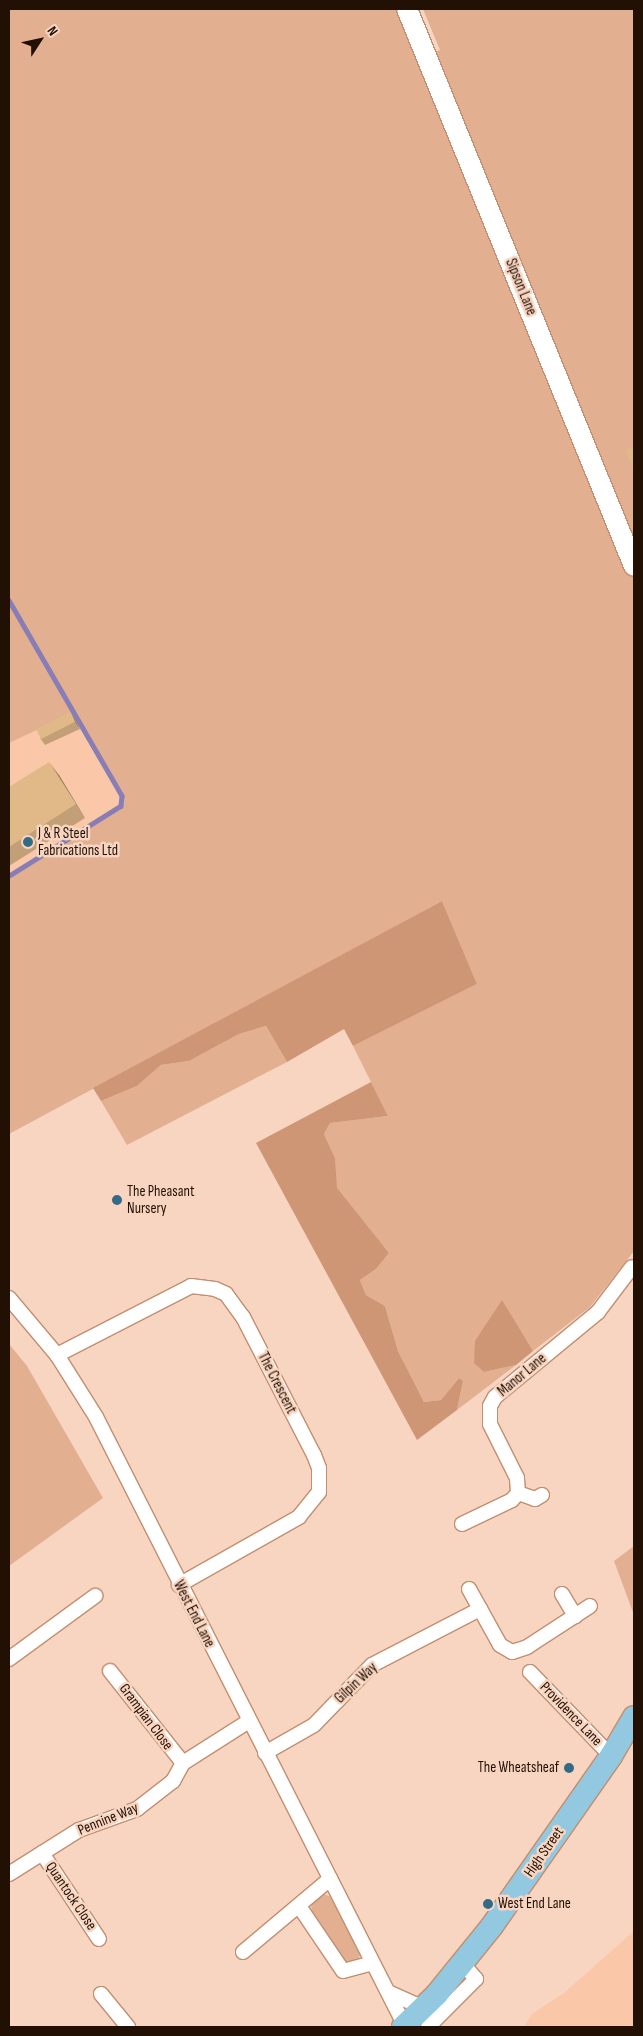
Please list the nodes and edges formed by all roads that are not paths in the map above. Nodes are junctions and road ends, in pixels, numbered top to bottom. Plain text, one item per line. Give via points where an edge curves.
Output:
1 (407, 9) edge
2 (634, 566) edge
3 (632, 1267) dead end
4 (623, 1280) junction
5 (634, 1289) edge
6 (9, 1298) edge
7 (57, 1355) junction
8 (518, 1493) junction
9 (542, 1495) dead end
10 (462, 1524) dead end
11 (179, 1585) junction
12 (469, 1588) dead end
13 (562, 1594) dead end
14 (95, 1596) dead end
15 (590, 1606) dead end
16 (480, 1608) junction
17 (576, 1616) junction
18 (9, 1659) edge
19 (110, 1671) dead end
20 (530, 1672) dead end
21 (634, 1717) edge
22 (249, 1721) junction
23 (265, 1753) junction
24 (611, 1756) junction
25 (183, 1763) junction
26 (42, 1853) junction
27 (9, 1874) edge
28 (330, 1879) junction
29 (299, 1906) junction
30 (99, 1939) dead end
31 (243, 1952) dead end
32 (372, 1964) junction
33 (390, 1993) junction
34 (102, 1994) dead end
35 (426, 2018) edge
36 (404, 2026) edge
37 (128, 2027) edge

1 - 2 street, Sipson Lane
3 - 4 street, Manor Lane
4 - 5 street
4 - 8 street, Manor Lane via 598,1312 495,1398 490,1406 490,1424 517,1478
6 - 7 street, West End Lane
7 - 11 street, West End Lane via 96,1417
7 - 11 street, The Crescent via 191,1286 209,1287 226,1294 243,1317 314,1455 319,1468 319,1492 299,1516
8 - 9 street via 535,1498
8 - 10 street via 512,1500
11 - 22 street, West End Lane
12 - 16 street
13 - 17 street
14 - 18 street
15 - 17 street
16 - 17 street via 500,1645 512,1652 527,1647
16 - 23 street, Gilpin Way via 372,1664 314,1725
19 - 25 street, Grampian Close
20 - 24 street, Providence Lane
21 - 24 main road, High Street
22 - 23 street, West End Lane
22 - 25 street, Pennine Way
23 - 28 street, West End Lane
24 - 35 main road, High Street
25 - 26 street, Pennine Way via 173,1781 137,1810 79,1830
26 - 27 street, Pennine Way
26 - 30 street, Quantock Close
28 - 29 street
28 - 32 street, West End Lane
29 - 31 street
29 - 32 street via 343,1970
32 - 33 street, West End Lane
33 - 35 street
33 - 36 street, West End Lane
34 - 37 street
35 - 36 main road, High Street

